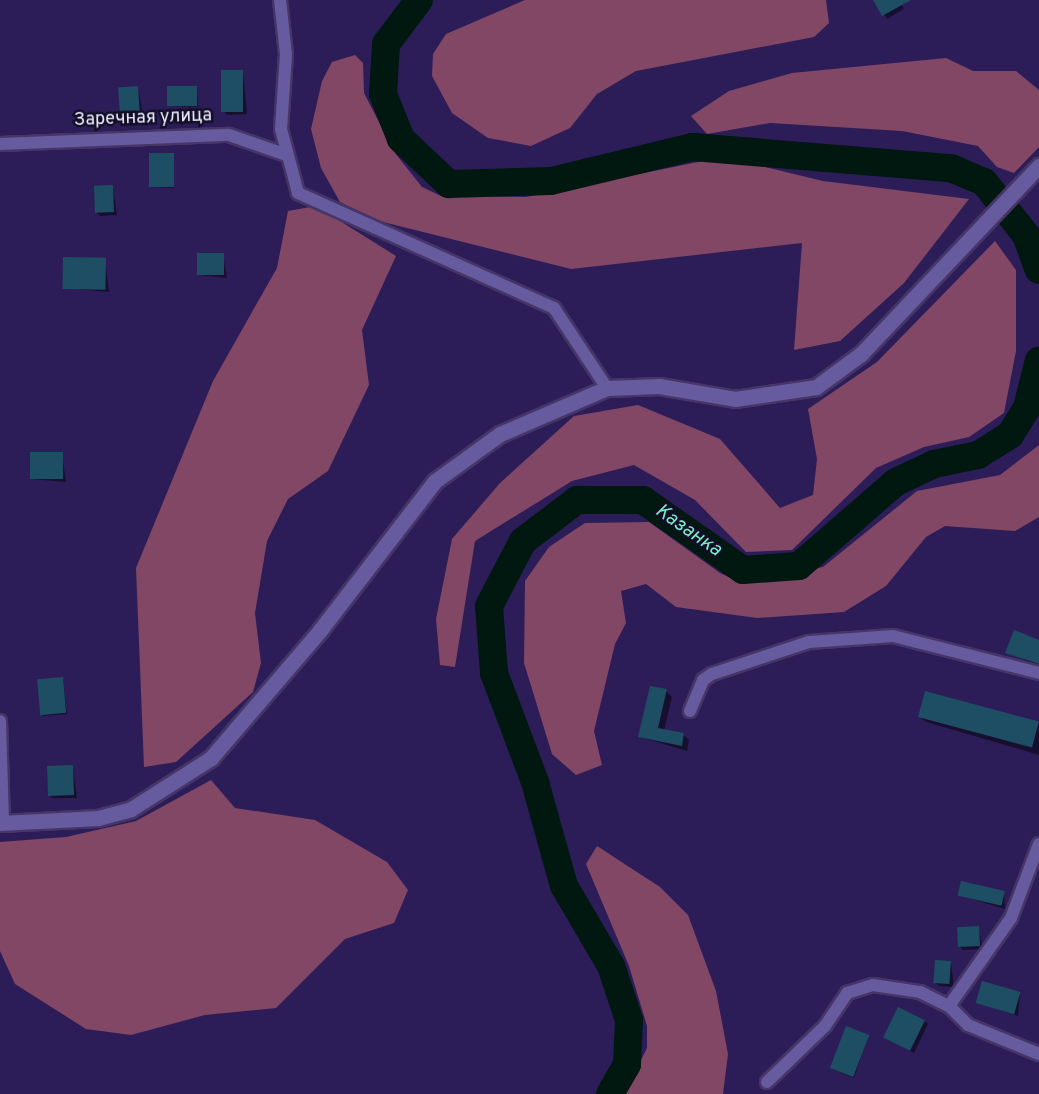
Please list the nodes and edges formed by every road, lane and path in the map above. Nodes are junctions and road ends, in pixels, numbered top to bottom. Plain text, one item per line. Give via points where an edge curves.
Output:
1 (280, 0) edge
2 (0, 144) edge
3 (284, 154) junction
4 (1039, 166) edge
5 (607, 388) junction
6 (1039, 673) edge
7 (690, 711) dead end
8 (0, 721) edge
9 (1, 823) edge
10 (1039, 844) edge
11 (949, 1006) junction
12 (1039, 1054) edge
13 (766, 1082) dead end

1 - 3 street via 286,54
2 - 3 street, Заречная улица via 229,135
3 - 5 street via 298,193 554,308
4 - 5 street via 861,354 816,387 735,399 659,386
5 - 9 street via 500,434 435,481 244,724 177,784 131,809 98,818
6 - 7 street via 893,636 809,642 712,674 703,680
8 - 9 street
10 - 11 street via 1011,918
11 - 12 street via 968,1025
11 - 13 street via 920,992 873,985 848,993 825,1026

